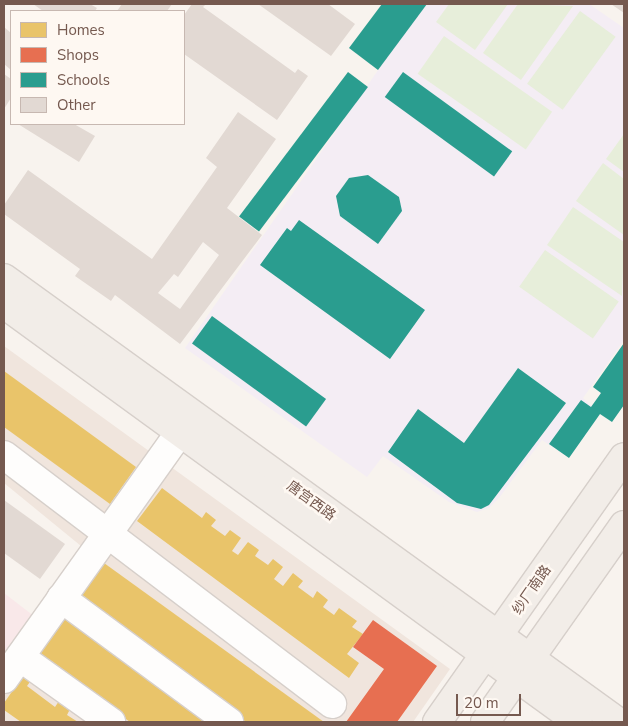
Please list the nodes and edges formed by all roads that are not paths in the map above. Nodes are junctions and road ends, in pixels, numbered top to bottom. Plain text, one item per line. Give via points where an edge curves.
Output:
1 (4, 278) edge
2 (4, 304) edge
3 (185, 425) junction
4 (4, 455) edge
5 (624, 457) edge
6 (624, 525) edge
7 (107, 534) junction
8 (61, 598) junction
9 (492, 647) junction
10 (20, 657) junction
11 (524, 669) junction
12 (4, 679) edge
13 (332, 704) dead end
14 (112, 722) edge
15 (229, 722) edge
16 (437, 722) edge
17 (485, 722) edge
18 (578, 722) edge
19 (618, 722) edge

1 - 3 main road, 唐宫西路
2 - 3 main road, 唐宫西路
3 - 7 lane
3 - 9 main road, 唐宫西路
4 - 7 lane
5 - 9 main road, 纱厂南路
6 - 11 main road
7 - 8 lane
7 - 13 lane
8 - 10 lane
8 - 15 lane
9 - 11 main road, 唐宫西路
9 - 16 main road, 纱厂南路
10 - 12 lane
10 - 14 lane
11 - 17 main road
11 - 18 main road, 唐宫西路
11 - 19 main road, 唐宫西路

